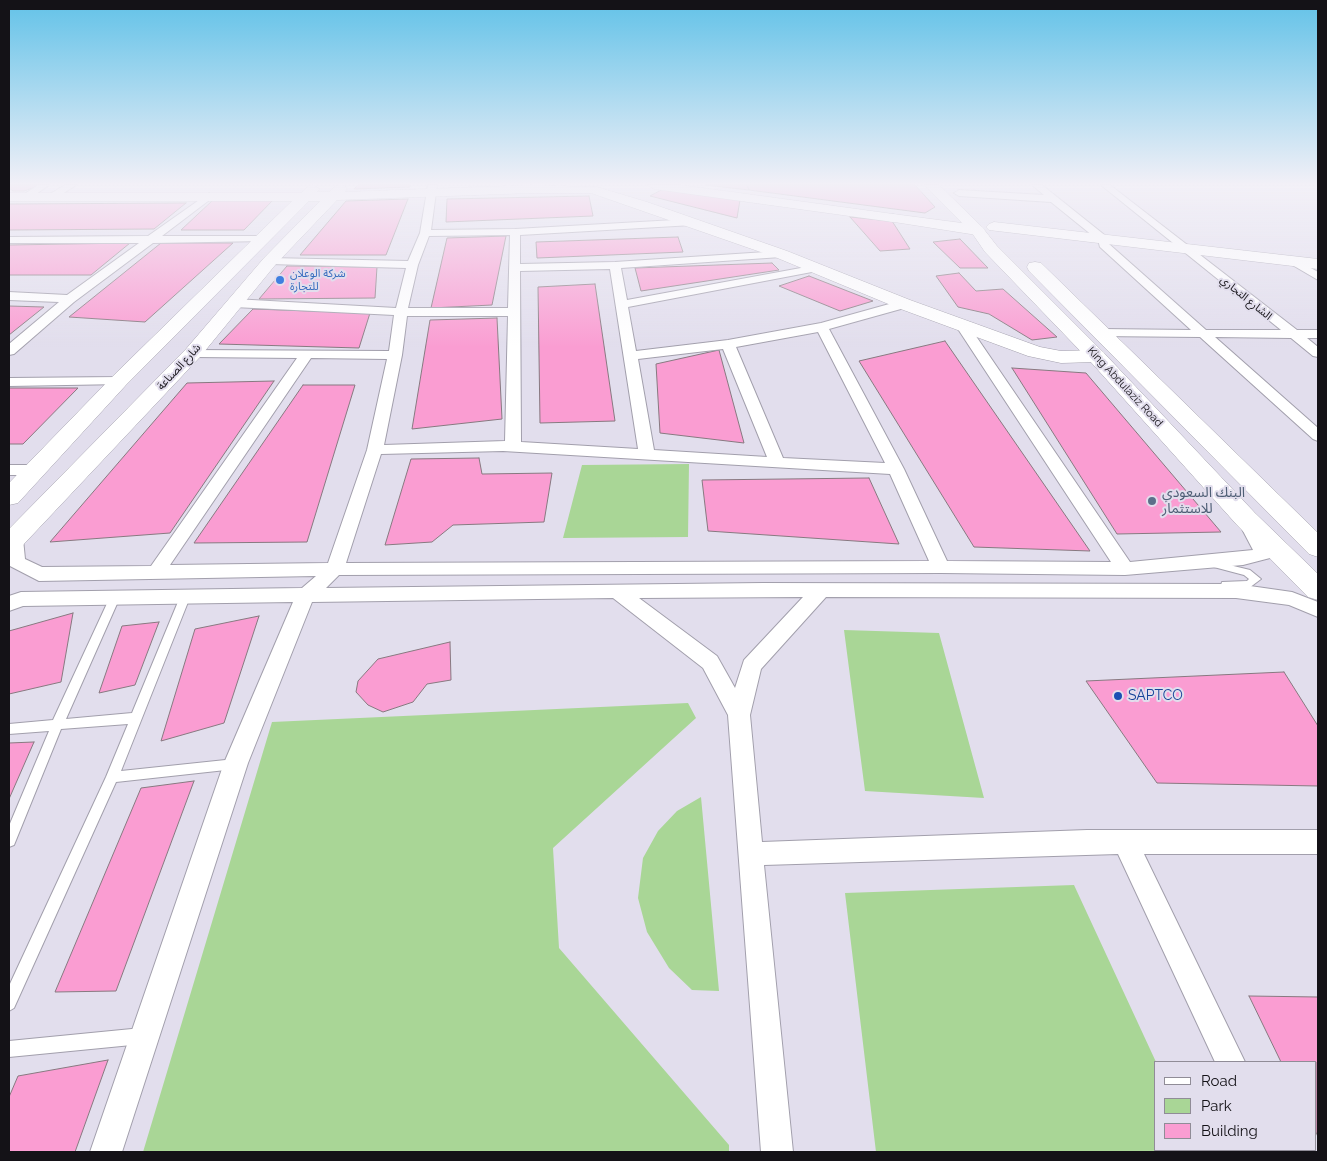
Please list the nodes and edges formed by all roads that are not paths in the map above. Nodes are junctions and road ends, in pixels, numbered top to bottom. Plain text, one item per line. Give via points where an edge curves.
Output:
1 (125, 239) edge
2 (151, 239) edge
3 (261, 239) edge
4 (287, 239) edge
5 (422, 239) edge
6 (515, 239) edge
7 (740, 239) edge
8 (988, 239) edge
9 (996, 239) edge
10 (1102, 239) edge
11 (1104, 239) edge
12 (1174, 239) edge
13 (9, 240) edge
14 (1186, 249) junction
15 (781, 254) junction
16 (270, 261) junction
17 (1293, 261) junction
18 (615, 264) junction
19 (1318, 264) edge
20 (412, 265) junction
21 (514, 268) junction
22 (817, 268) junction
23 (1318, 277) edge
24 (9, 296) edge
25 (70, 299) junction
26 (234, 303) junction
27 (904, 304) junction
28 (622, 305) junction
29 (401, 312) junction
30 (514, 312) junction
31 (962, 326) junction
32 (822, 327) junction
33 (1101, 333) junction
34 (1202, 333) junction
35 (1291, 334) junction
36 (1318, 334) edge
37 (728, 344) junction
38 (9, 351) edge
39 (194, 353) junction
40 (1318, 353) edge
41 (307, 354) junction
42 (395, 355) junction
43 (630, 356) junction
44 (1096, 356) junction
45 (119, 381) junction
46 (9, 382) edge
47 (1317, 434) edge
48 (514, 446) junction
49 (375, 450) junction
50 (646, 454) junction
51 (778, 462) junction
52 (9, 470) edge
53 (34, 470) junction
54 (896, 470) junction
55 (9, 497) edge
56 (1246, 520) junction
57 (11, 543) edge
58 (1318, 548) edge
59 (1206, 562) junction
60 (941, 567) junction
61 (335, 569) junction
62 (1125, 569) junction
63 (156, 572) junction
64 (821, 590) junction
65 (1160, 590) junction
66 (1318, 590) edge
67 (618, 592) junction
68 (185, 596) junction
69 (305, 596) junction
70 (115, 597) junction
71 (9, 604) edge
72 (1318, 610) edge
73 (739, 715) junction
74 (136, 718) junction
75 (57, 725) junction
76 (9, 729) edge
77 (236, 763) junction
78 (112, 777) junction
79 (9, 841) edge
80 (1124, 842) junction
81 (1318, 842) edge
82 (750, 854) junction
83 (9, 1003) edge
84 (144, 1036) junction
85 (9, 1049) edge
86 (1230, 1061) edge
87 (106, 1152) edge
88 (777, 1152) edge

1 - 13 street
2 - 25 street
3 - 45 main road
4 - 16 main road, شارع الصناعة
5 - 20 street
6 - 21 street
7 - 15 main road
8 - 44 main road, King Abdulaziz Road via 991,249
9 - 33 main road, King Abdulaziz Road
10 - 34 street via 1104,245
11 - 14 main road
12 - 14 street, الشارع التجاري
14 - 17 main road
14 - 35 street, الشارع التجاري
15 - 18 street
15 - 22 main road
16 - 20 street
16 - 26 main road, شارع الصناعة
17 - 19 main road
17 - 23 street
18 - 21 street
18 - 28 street
20 - 29 street
21 - 30 street
22 - 27 main road
22 - 28 street
24 - 25 street
25 - 38 street
26 - 29 street
26 - 39 main road, شارع الصناعة
27 - 31 main road
27 - 32 street
28 - 43 street
29 - 30 street
29 - 42 street
30 - 48 street
31 - 44 main road via 1035,352 1061,357
31 - 62 street
32 - 37 street
32 - 54 street
33 - 34 street
33 - 58 main road, King Abdulaziz Road
34 - 35 street
34 - 47 street
35 - 36 street
35 - 40 street, الشارع التجاري
37 - 43 street
37 - 51 street
39 - 41 street
39 - 57 main road, شارع الصناعة
41 - 42 street
41 - 63 street
42 - 49 street
43 - 50 street
44 - 56 main road, King Abdulaziz Road
45 - 46 street
45 - 53 main road
48 - 49 street
48 - 50 street
49 - 61 street
50 - 51 street
51 - 54 street
52 - 53 street
53 - 55 main road
54 - 60 street
56 - 59 street via 1264,554 1243,560
56 - 66 main road, King Abdulaziz Road
57 - 63 street via 16,562 39,574
59 - 62 street
59 - 65 lane via 1247,572 1256,579 1249,584
60 - 61 street
60 - 62 street
61 - 63 street
61 - 69 street
64 - 65 street
64 - 67 street
64 - 73 street via 751,666
65 - 72 street via 1236,591 1292,599
67 - 69 street
67 - 73 street via 710,662
68 - 69 street
68 - 70 street
68 - 74 lane
69 - 77 street
70 - 71 street via 21,599
70 - 75 lane
73 - 82 street
74 - 75 lane
74 - 78 lane
75 - 76 lane
75 - 79 lane
77 - 78 lane
77 - 84 street
78 - 83 lane
80 - 81 street
80 - 82 street
80 - 86 street
82 - 88 street
84 - 85 lane
84 - 87 street

